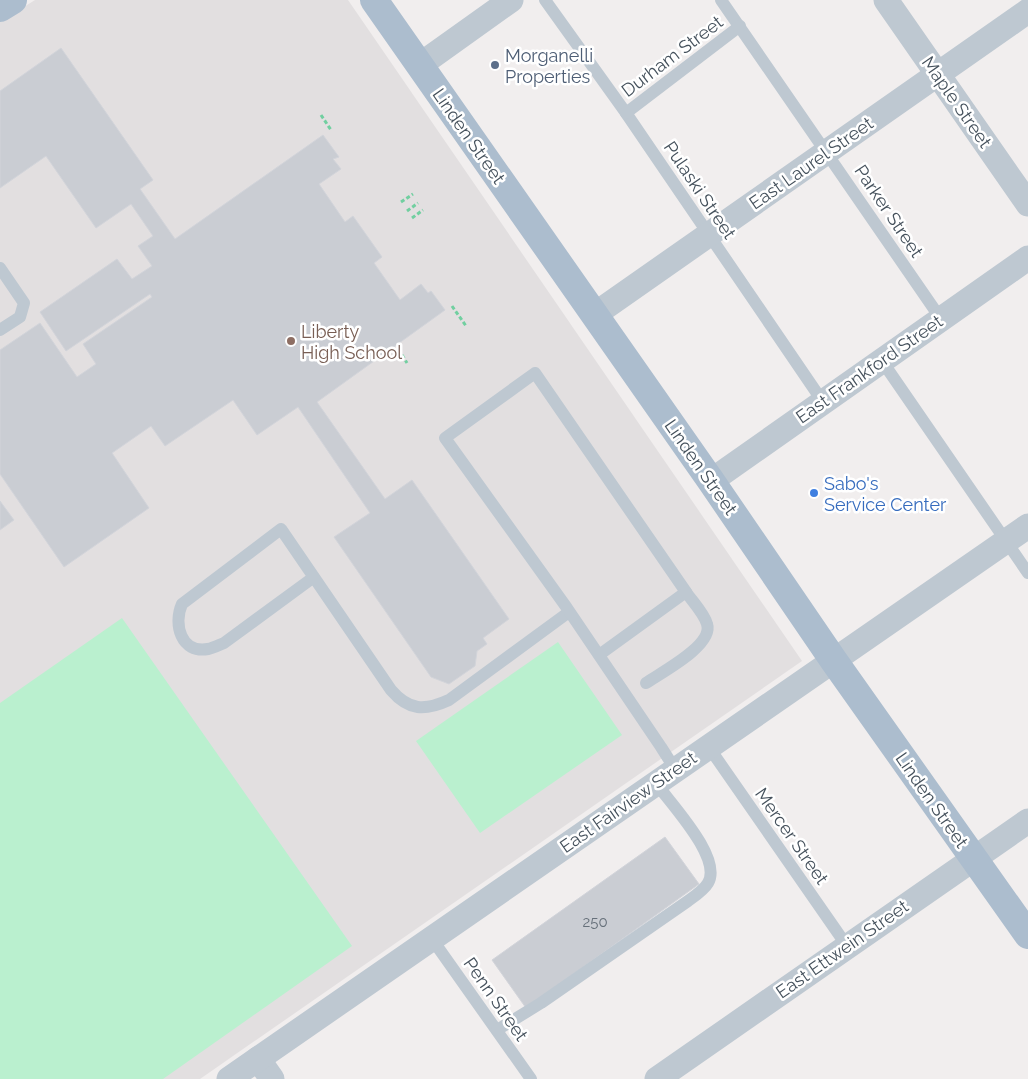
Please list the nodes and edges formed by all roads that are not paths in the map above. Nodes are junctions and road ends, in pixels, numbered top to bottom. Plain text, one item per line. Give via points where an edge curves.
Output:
1 (13, 0) edge
2 (374, 0) edge
3 (510, 0) edge
4 (545, 0) edge
5 (722, 0) edge
6 (886, 0) edge
7 (0, 8) edge
8 (1028, 11) edge
9 (740, 26) junction
10 (420, 65) junction
11 (938, 75) junction
12 (626, 113) junction
13 (827, 152) junction
14 (1028, 204) edge
15 (708, 234) junction
16 (1028, 258) edge
17 (0, 268) edge
18 (594, 315) junction
19 (941, 319) junction
20 (0, 330) edge
21 (882, 361) junction
22 (823, 402) junction
23 (711, 480) junction
24 (1028, 526) edge
25 (1006, 542) junction
26 (1028, 573) edge
27 (314, 577) junction
28 (686, 592) junction
29 (569, 612) junction
30 (599, 655) junction
31 (834, 661) junction
32 (646, 683) dead end
33 (708, 746) junction
34 (666, 776) junction
35 (1028, 821) edge
36 (974, 858) junction
37 (1028, 935) edge
38 (432, 939) junction
39 (847, 946) junction
40 (496, 1030) junction
41 (258, 1059) junction
42 (229, 1079) edge
43 (272, 1079) edge
44 (531, 1079) edge
45 (657, 1079) edge

1 - 7 main road
2 - 10 main road, Linden Street
3 - 10 street
4 - 12 lane, Pulaski Street
5 - 9 lane, Parker Street
6 - 11 street, Maple Street
8 - 11 street, East Laurel Street
9 - 12 lane, Durham Street
9 - 13 lane, Parker Street
10 - 18 main road, Linden Street
11 - 13 street, East Laurel Street
11 - 14 street, Maple Street
12 - 15 lane, Pulaski Street
13 - 15 street, East Laurel Street
13 - 19 lane, Parker Street
15 - 18 street, East Laurel Street
15 - 22 lane, Pulaski Street
16 - 19 street, East Frankford Street
17 - 20 lane via 24,304 20,317
18 - 23 main road, Linden Street
19 - 21 street, East Frankford Street
21 - 22 street, East Frankford Street
21 - 25 lane
22 - 23 street, East Frankford Street
23 - 31 main road, Linden Street
24 - 25 street, East Fairview Street
25 - 26 lane
25 - 31 street, East Fairview Street
27 - 27 lane via 281,529 182,604 178,615 179,632 186,643 195,648 208,649 224,643
27 - 29 lane via 391,690 400,701 412,706 434,707 449,700
28 - 29 lane via 535,373 446,438
28 - 30 lane
28 - 32 lane via 707,624 707,636 697,648
29 - 30 lane
30 - 34 lane
31 - 33 street, East Fairview Street
31 - 36 main road, Linden Street
33 - 34 street, East Fairview Street
33 - 39 lane, Mercer Street
34 - 38 street, East Fairview Street
34 - 40 lane via 709,858 709,882 672,912 541,1003
35 - 36 street, East Ettwein Street
36 - 37 main road, Linden Street
36 - 39 street, East Ettwein Street
38 - 40 lane, Penn Street
38 - 41 street, East Fairview Street
39 - 45 street, East Ettwein Street
40 - 44 lane, Penn Street
41 - 42 street, East Fairview Street
41 - 43 street

